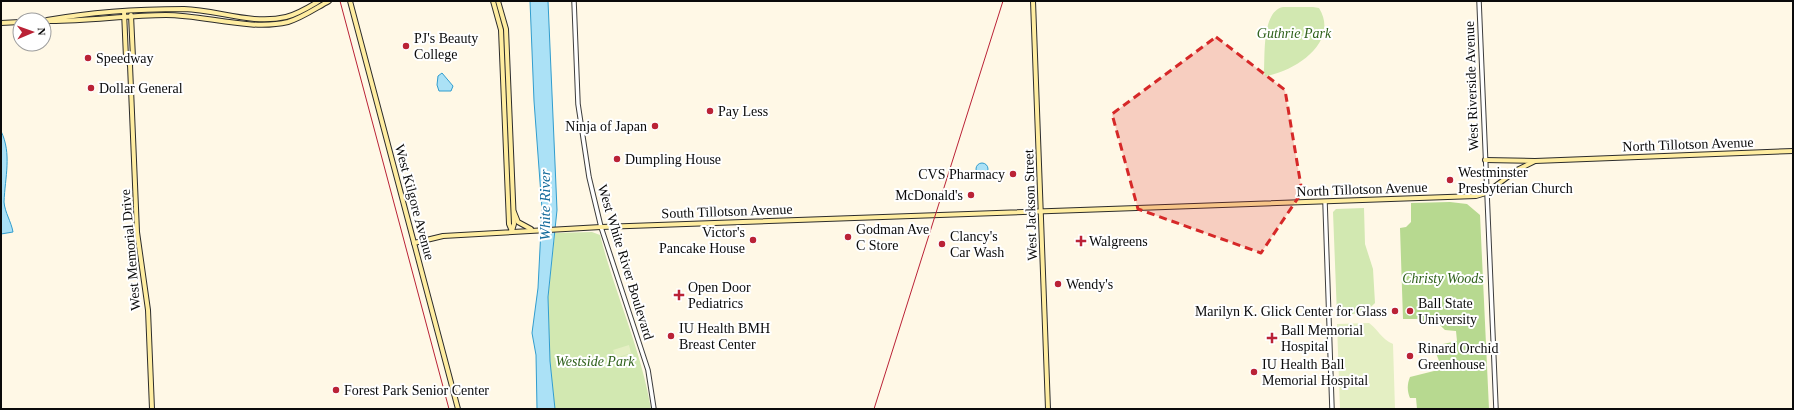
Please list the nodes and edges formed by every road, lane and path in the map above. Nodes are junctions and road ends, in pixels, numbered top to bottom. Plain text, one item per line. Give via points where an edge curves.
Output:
1 (319, 1) edge
2 (329, 1) edge
3 (350, 1) edge
4 (493, 1) edge
5 (498, 1) edge
6 (574, 1) edge
7 (1033, 1) edge
8 (1479, 1) edge
9 (310, 9) junction
10 (124, 11) junction
11 (130, 11) junction
12 (124, 17) junction
13 (131, 17) junction
14 (52, 20) edge
15 (52, 21) edge
16 (12, 22) edge
17 (1, 23) edge
18 (130, 65) junction
19 (1793, 151) edge
20 (1485, 160) junction
21 (1536, 161) junction
22 (1486, 193) junction
23 (1325, 202) junction
24 (513, 207) junction
25 (1042, 210) junction
26 (601, 227) junction
27 (527, 229) junction
28 (512, 231) junction
29 (414, 243) junction
30 (152, 409) edge
31 (458, 409) edge
32 (654, 409) edge
33 (1048, 409) edge
34 (1332, 409) edge
35 (1496, 409) edge

1 - 9 main road
2 - 9 main road
3 - 29 main road, West Kilgore Avenue
4 - 28 main road via 501,30 508,224
5 - 24 main road via 506,29
6 - 26 street, West White River Boulevard via 581,130
7 - 25 main road, West Jackson Street
8 - 20 street, West Riverside Avenue
9 - 11 main road via 270,20 206,11
9 - 13 main road via 288,21 270,24 249,24 185,15
10 - 11 main road
10 - 12 main road, West Memorial Drive
10 - 14 main road
11 - 13 main road, West Memorial Drive
12 - 13 main road
12 - 15 main road
12 - 18 main road, West Memorial Drive via 126,58
13 - 18 main road, West Memorial Drive via 133,58
16 - 17 main road
18 - 30 main road, West Memorial Drive via 137,232 148,310
19 - 21 main road, North Tillotson Avenue
20 - 21 main road
20 - 22 street, West Riverside Avenue
21 - 22 main road, North Tillotson Avenue via 1517,170
22 - 23 main road, North Tillotson Avenue via 1476,196
22 - 35 street, West Riverside Avenue
23 - 25 main road, North Tillotson Avenue
23 - 34 street
24 - 27 main road via 518,222
24 - 28 main road
25 - 26 main road, South Tillotson Avenue
25 - 33 main road, West Jackson Street
26 - 27 main road, South Tillotson Avenue
26 - 32 street, West White River Boulevard via 648,370
27 - 28 main road
28 - 29 main road via 443,236
29 - 31 main road, West Kilgore Avenue

